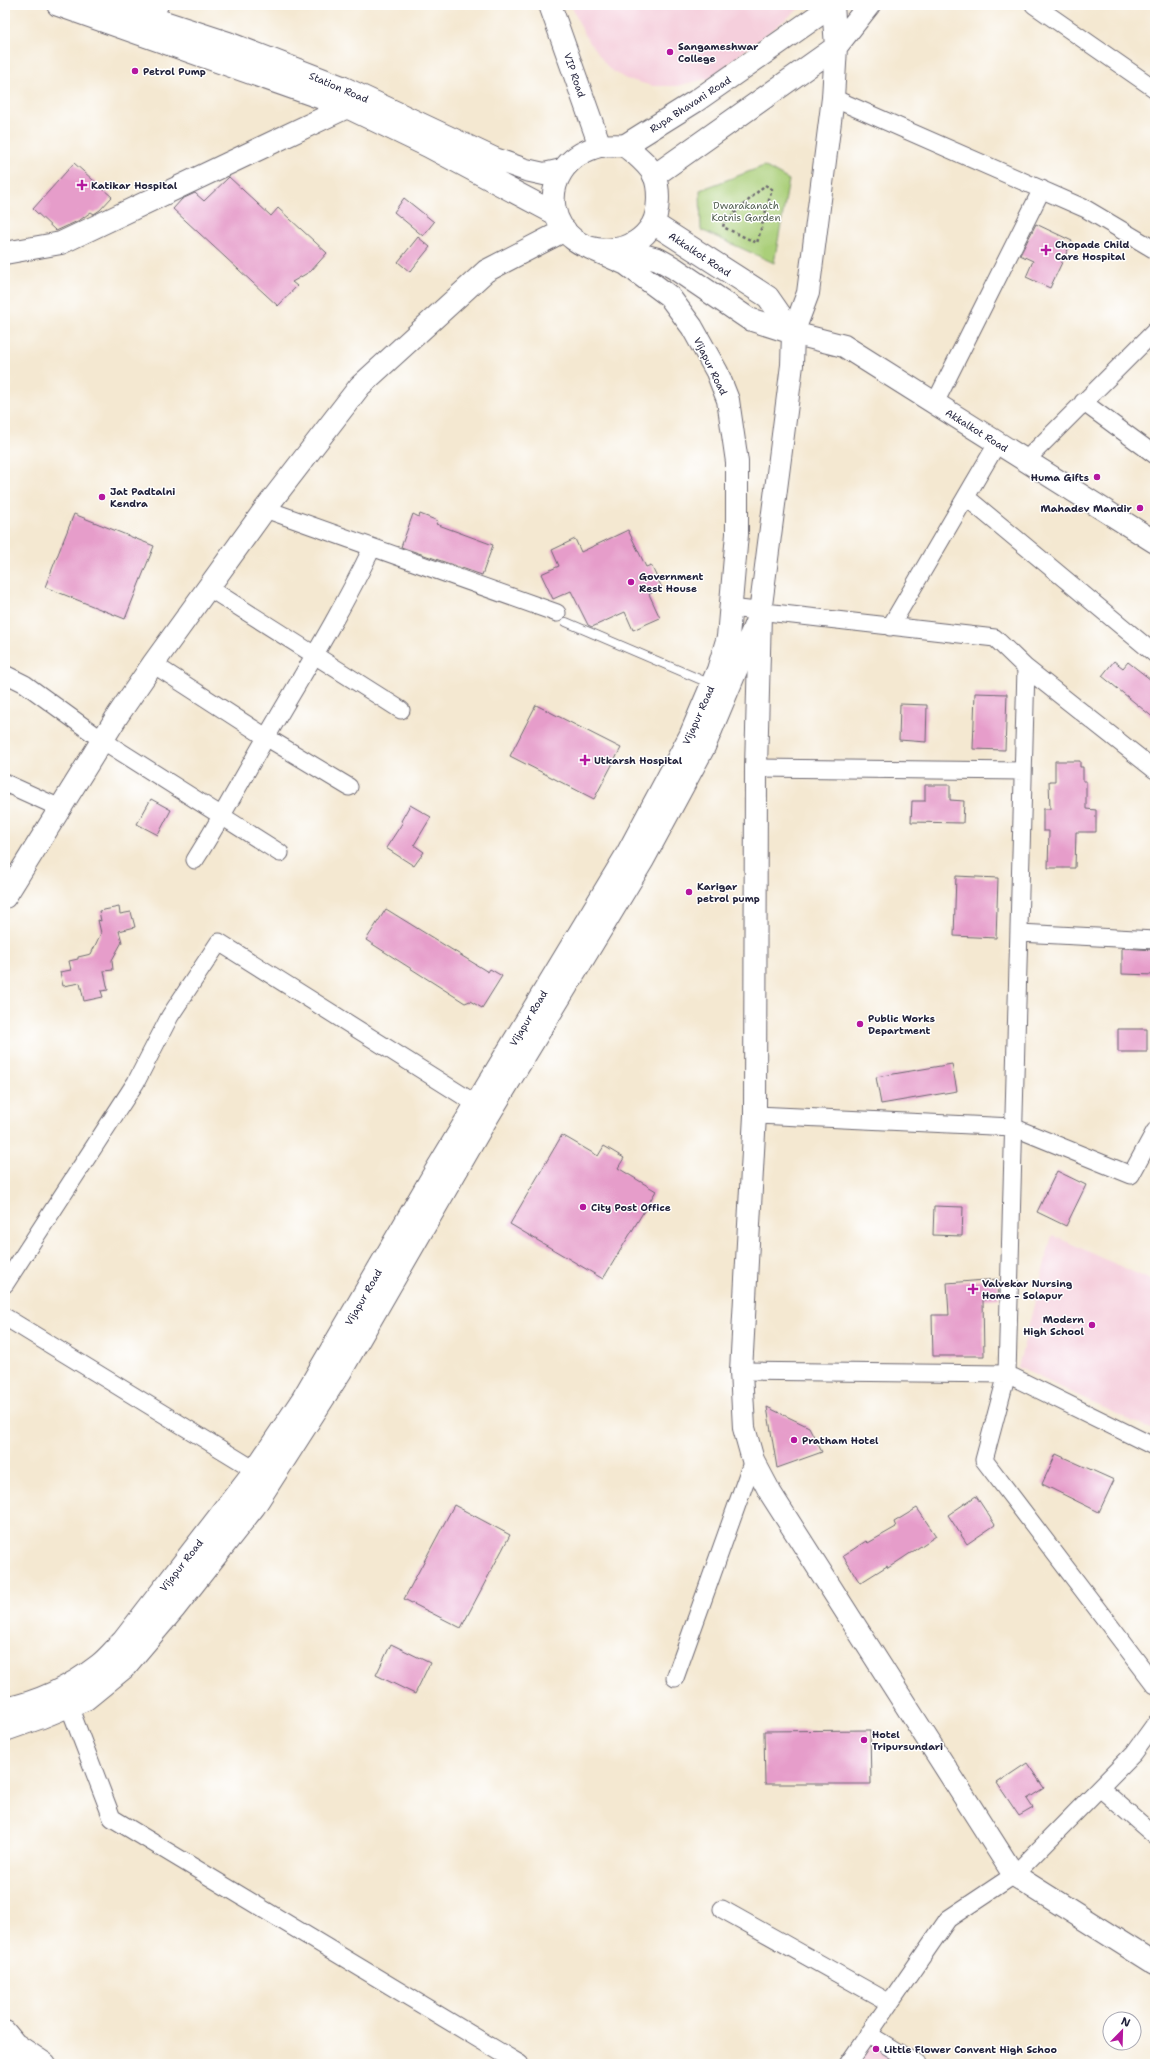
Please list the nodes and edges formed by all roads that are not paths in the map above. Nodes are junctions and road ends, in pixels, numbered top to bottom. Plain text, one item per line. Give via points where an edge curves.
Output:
1 (58, 5) edge
2 (112, 5) edge
3 (550, 5) edge
4 (833, 5) edge
5 (869, 5) edge
6 (1034, 5) edge
7 (155, 11) edge
8 (836, 47) junction
9 (1155, 89) edge
10 (833, 98) junction
11 (356, 102) junction
12 (600, 146) junction
13 (624, 146) junction
14 (562, 170) junction
15 (654, 176) junction
16 (1042, 189) junction
17 (560, 222) junction
18 (653, 223) junction
19 (628, 245) junction
20 (590, 248) junction
21 (1155, 250) edge
22 (5, 253) edge
23 (1155, 331) edge
24 (793, 333) junction
25 (1083, 402) junction
26 (935, 403) junction
27 (998, 442) junction
28 (1155, 456) edge
29 (1026, 460) junction
30 (966, 497) junction
31 (265, 509) junction
32 (1155, 542) edge
33 (372, 548) junction
34 (209, 588) junction
35 (730, 608) junction
36 (760, 613) junction
37 (562, 618) joint
38 (890, 627) junction
39 (1155, 654) edge
40 (315, 656) junction
41 (153, 664) junction
42 (1026, 668) junction
43 (5, 674) edge
44 (712, 684) junction
45 (402, 710) dead end
46 (266, 737) junction
47 (102, 740) junction
48 (756, 768) junction
49 (1155, 770) edge
50 (1023, 771) junction
51 (5, 783) edge
52 (349, 787) dead end
53 (60, 808) junction
54 (223, 817) junction
55 (280, 853) dead end
56 (195, 860) dead end
57 (5, 897) edge
58 (1019, 933) junction
59 (1155, 940) edge
60 (476, 1104) junction
61 (755, 1115) junction
62 (1013, 1127) junction
63 (1155, 1131) edge
64 (5, 1284) edge
65 (5, 1317) edge
66 (741, 1371) junction
67 (1007, 1374) junction
68 (1155, 1447) edge
69 (753, 1460) junction
70 (255, 1470) junction
71 (675, 1678) dead end
72 (1155, 1685) edge
73 (70, 1706) junction
74 (5, 1709) edge
75 (1155, 1724) edge
76 (5, 1730) edge
77 (1100, 1788) junction
78 (1155, 1836) edge
79 (1014, 1875) junction
80 (722, 1909) dead end
81 (1155, 1964) edge
82 (890, 2003) junction
83 (5, 2032) edge
84 (868, 2034) junction
85 (5, 2061) edge
86 (8, 2064) edge
87 (45, 2064) edge
88 (520, 2064) edge
89 (848, 2064) edge
90 (918, 2064) edge

1 - 11 main road
2 - 7 main road, Station Road
3 - 12 main road, VIP Road
4 - 8 main road, Vijapur Road
4 - 13 main road, Rupa Bhavani Road via 696,101
5 - 8 main road
6 - 9 street
7 - 11 main road, Station Road via 228,43 342,87
8 - 10 main road, Vijapur Road
8 - 15 main road
10 - 16 street
10 - 24 main road, Vijapur Road via 808,293
11 - 14 main road, Station Road via 526,170 544,174
11 - 17 main road
11 - 22 main road via 61,242
12 - 13 main road
12 - 14 main road via 585,150 572,158
13 - 15 main road via 646,162
14 - 17 main road via 556,183 554,198
15 - 18 main road via 659,208
16 - 21 street via 1086,209
16 - 26 street
17 - 20 main road via 576,241
17 - 31 main road via 486,271 360,386
18 - 19 main road
18 - 24 main road, Akkalkot Road via 768,297
19 - 20 main road via 606,251
19 - 24 main road, Akkalkot Road via 674,268 749,319
20 - 35 main road, Vijapur Road via 626,264 669,296 692,327 717,372 728,400 737,462 737,534
23 - 25 street
24 - 26 main road, Akkalkot Road via 844,346
24 - 36 main road, Vijapur Road via 792,365
25 - 28 street
25 - 29 street
26 - 27 main road, Akkalkot Road
27 - 29 main road, Akkalkot Road
27 - 30 street
29 - 32 main road, Akkalkot Road
30 - 38 street
30 - 39 street
31 - 33 street
31 - 34 main road
33 - 37 street
33 - 40 street via 352,591
34 - 40 street
34 - 41 main road
35 - 36 street
35 - 44 main road, Vijapur Road via 728,637
36 - 38 street
36 - 48 main road
36 - 73 main road, Vijapur Road via 704,747 643,860 484,1123 341,1371 290,1453 254,1507 174,1610 124,1668 86,1699
37 - 44 lane
38 - 42 street via 995,638
40 - 45 street
40 - 46 street
41 - 46 street
41 - 47 main road
42 - 49 street
42 - 50 street
43 - 47 street via 25,684
44 - 60 main road, Vijapur Road via 690,736 627,854
46 - 52 street
46 - 54 street
47 - 53 main road
47 - 54 street
48 - 50 street
48 - 61 main road
50 - 58 street
51 - 53 street
53 - 57 main road
54 - 55 street
54 - 56 street
58 - 59 street
58 - 62 street
60 - 64 street via 219,942 170,1016 136,1082
60 - 70 main road, Vijapur Road via 306,1393
61 - 62 street
61 - 66 main road
62 - 63 street via 1131,1175
62 - 67 street
65 - 70 street
66 - 67 street
66 - 69 main road via 744,1428
67 - 68 street
67 - 72 street via 984,1460
69 - 71 street
69 - 79 main road via 775,1500
70 - 74 main road, Vijapur Road via 123,1641 100,1665 31,1704
73 - 76 main road, Vijapur Road
73 - 88 street via 112,1818
75 - 77 street via 1134,1753
77 - 78 street
77 - 79 street
79 - 81 main road
79 - 82 street via 948,1919
80 - 82 street
82 - 84 street
83 - 87 main road via 14,2044
84 - 89 street
84 - 90 street
85 - 86 main road

